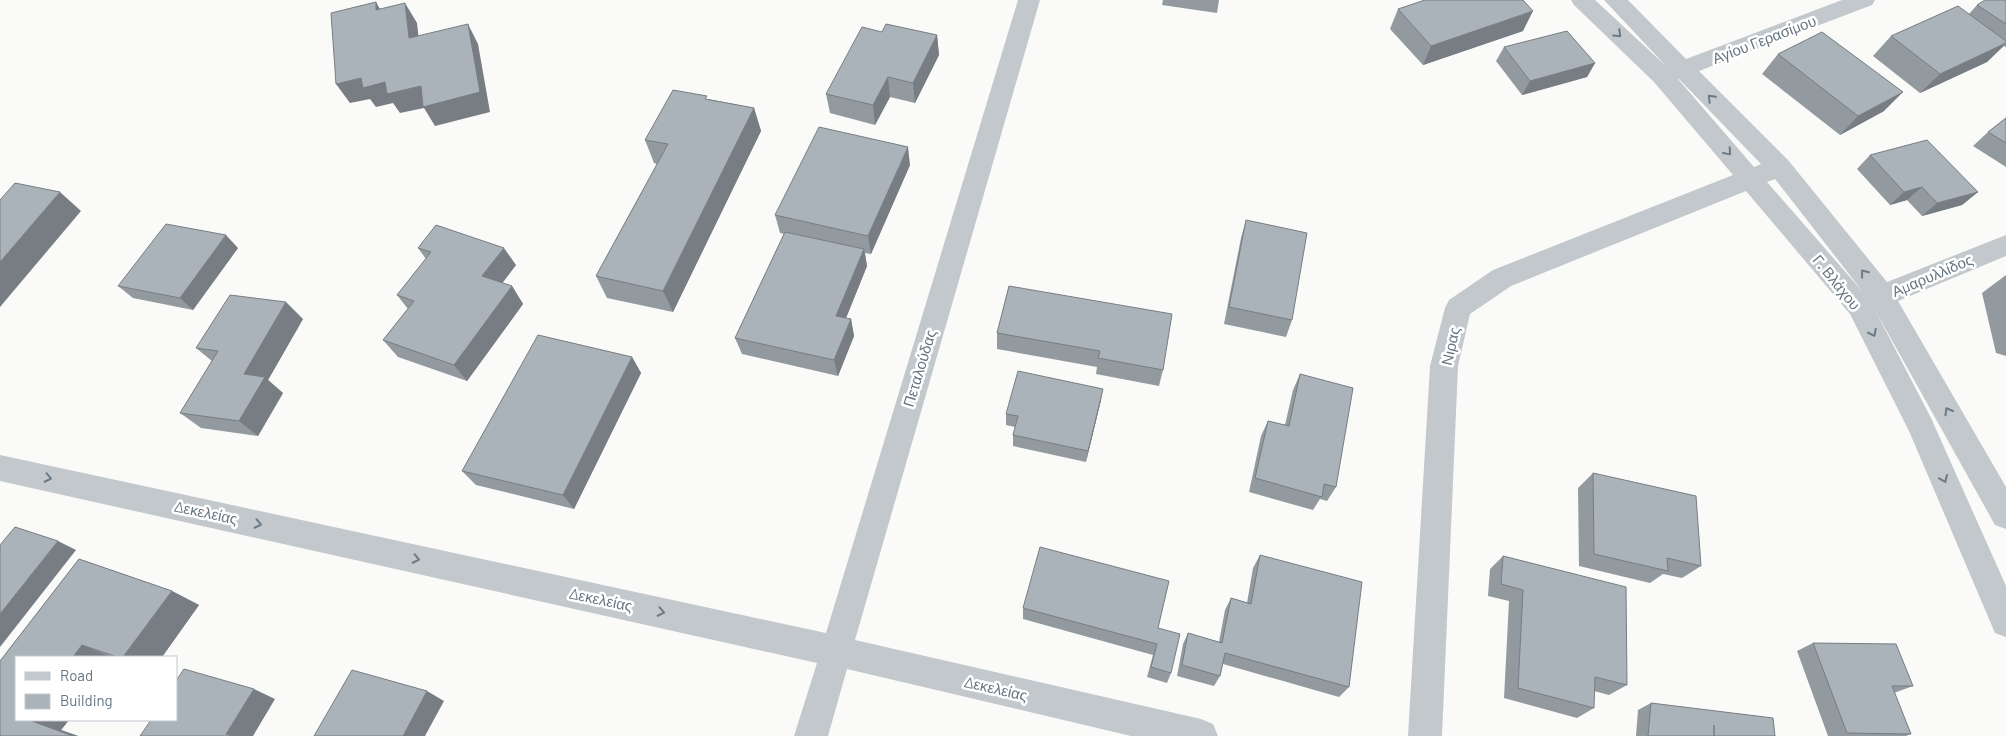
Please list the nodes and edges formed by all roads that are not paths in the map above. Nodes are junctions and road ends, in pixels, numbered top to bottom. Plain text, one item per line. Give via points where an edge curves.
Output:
1 (1029, 0) edge
2 (1582, 0) edge
3 (1615, 0) edge
4 (1864, 0) edge
5 (1673, 73) junction
6 (1779, 167) junction
7 (1750, 178) junction
8 (2006, 244) edge
9 (1870, 301) junction
10 (0, 468) edge
11 (2006, 515) edge
12 (2006, 622) edge
13 (835, 651) junction
14 (811, 736) edge
15 (1201, 736) edge
16 (1425, 736) edge

1 - 13 street, Πεταλούδας
2 -> 5 street, Γ. Βλάχου
3 - 5 street, Γ. Βλάχου
4 - 5 street, Αγίου Γερασίμου
6 -> 5 street, Γ. Βλάχου
5 -> 7 street, Γ. Βλάχου
6 - 7 street, Νιρας
9 -> 6 street, Γ. Βλάχου
7 - 9 street, Γ. Βλάχου
7 - 16 street, Νιρας via 1502,278 1458,308 1444,366
8 - 9 street, Αμαρυλλίδος
11 -> 9 street, Γ. Βλάχου
9 -> 12 street, Γ. Βλάχου
10 -> 13 street, Δεκελείας
13 - 14 street, Πεταλούδας
13 - 15 street, Δεκελείας

